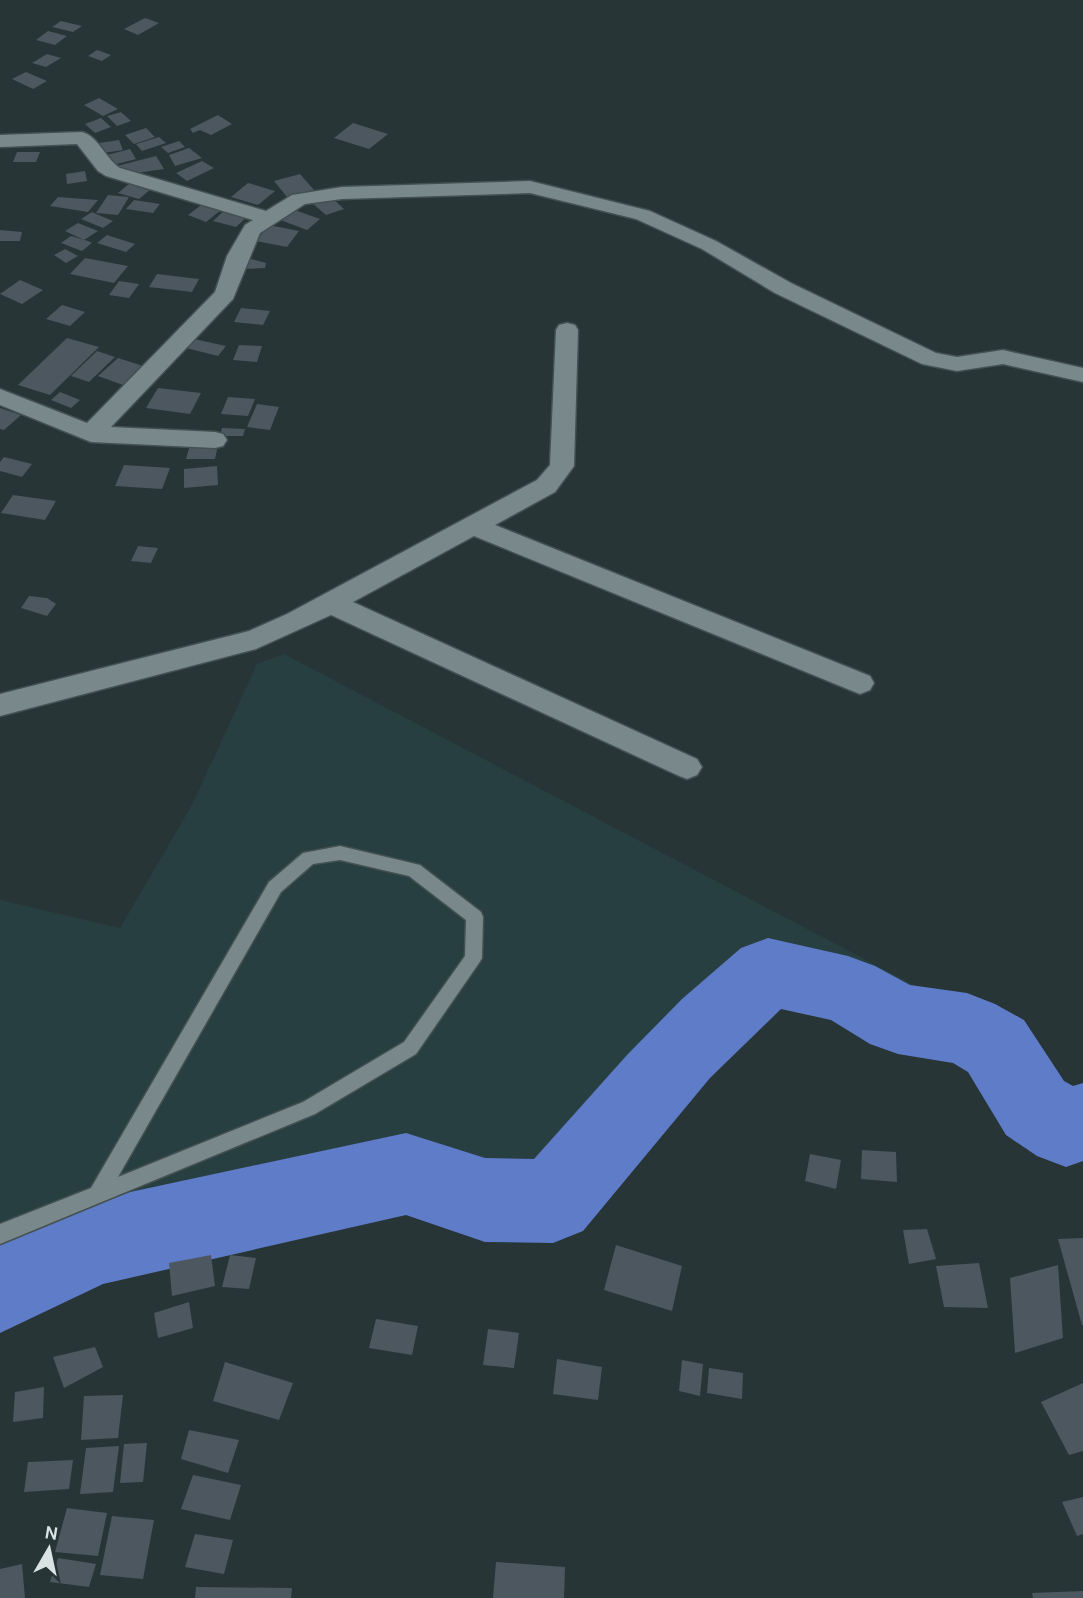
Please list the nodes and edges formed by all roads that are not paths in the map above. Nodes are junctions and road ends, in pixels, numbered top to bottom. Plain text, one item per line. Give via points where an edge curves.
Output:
1 (0, 141) edge
2 (269, 218) junction
3 (567, 330) dead end
4 (1083, 375) edge
5 (0, 396) edge
6 (91, 434) junction
7 (215, 440) dead end
8 (473, 526) junction
9 (330, 603) junction
10 (860, 682) dead end
11 (0, 705) edge
12 (687, 768) dead end
13 (98, 1193) junction
14 (0, 1234) edge

1 - 2 street via 82,138 113,172
2 - 4 street via 299,199 342,193 530,187 643,215 930,359 957,364 1003,357
2 - 6 street via 252,229 225,294
3 - 8 street via 562,466 546,486
5 - 6 street
6 - 7 street
8 - 9 street
8 - 10 street
9 - 11 street via 256,639
9 - 12 street
13 - 13 lane via 275,887 309,858 340,853 414,870 475,917 473,958 410,1048 309,1108
13 - 14 lane

